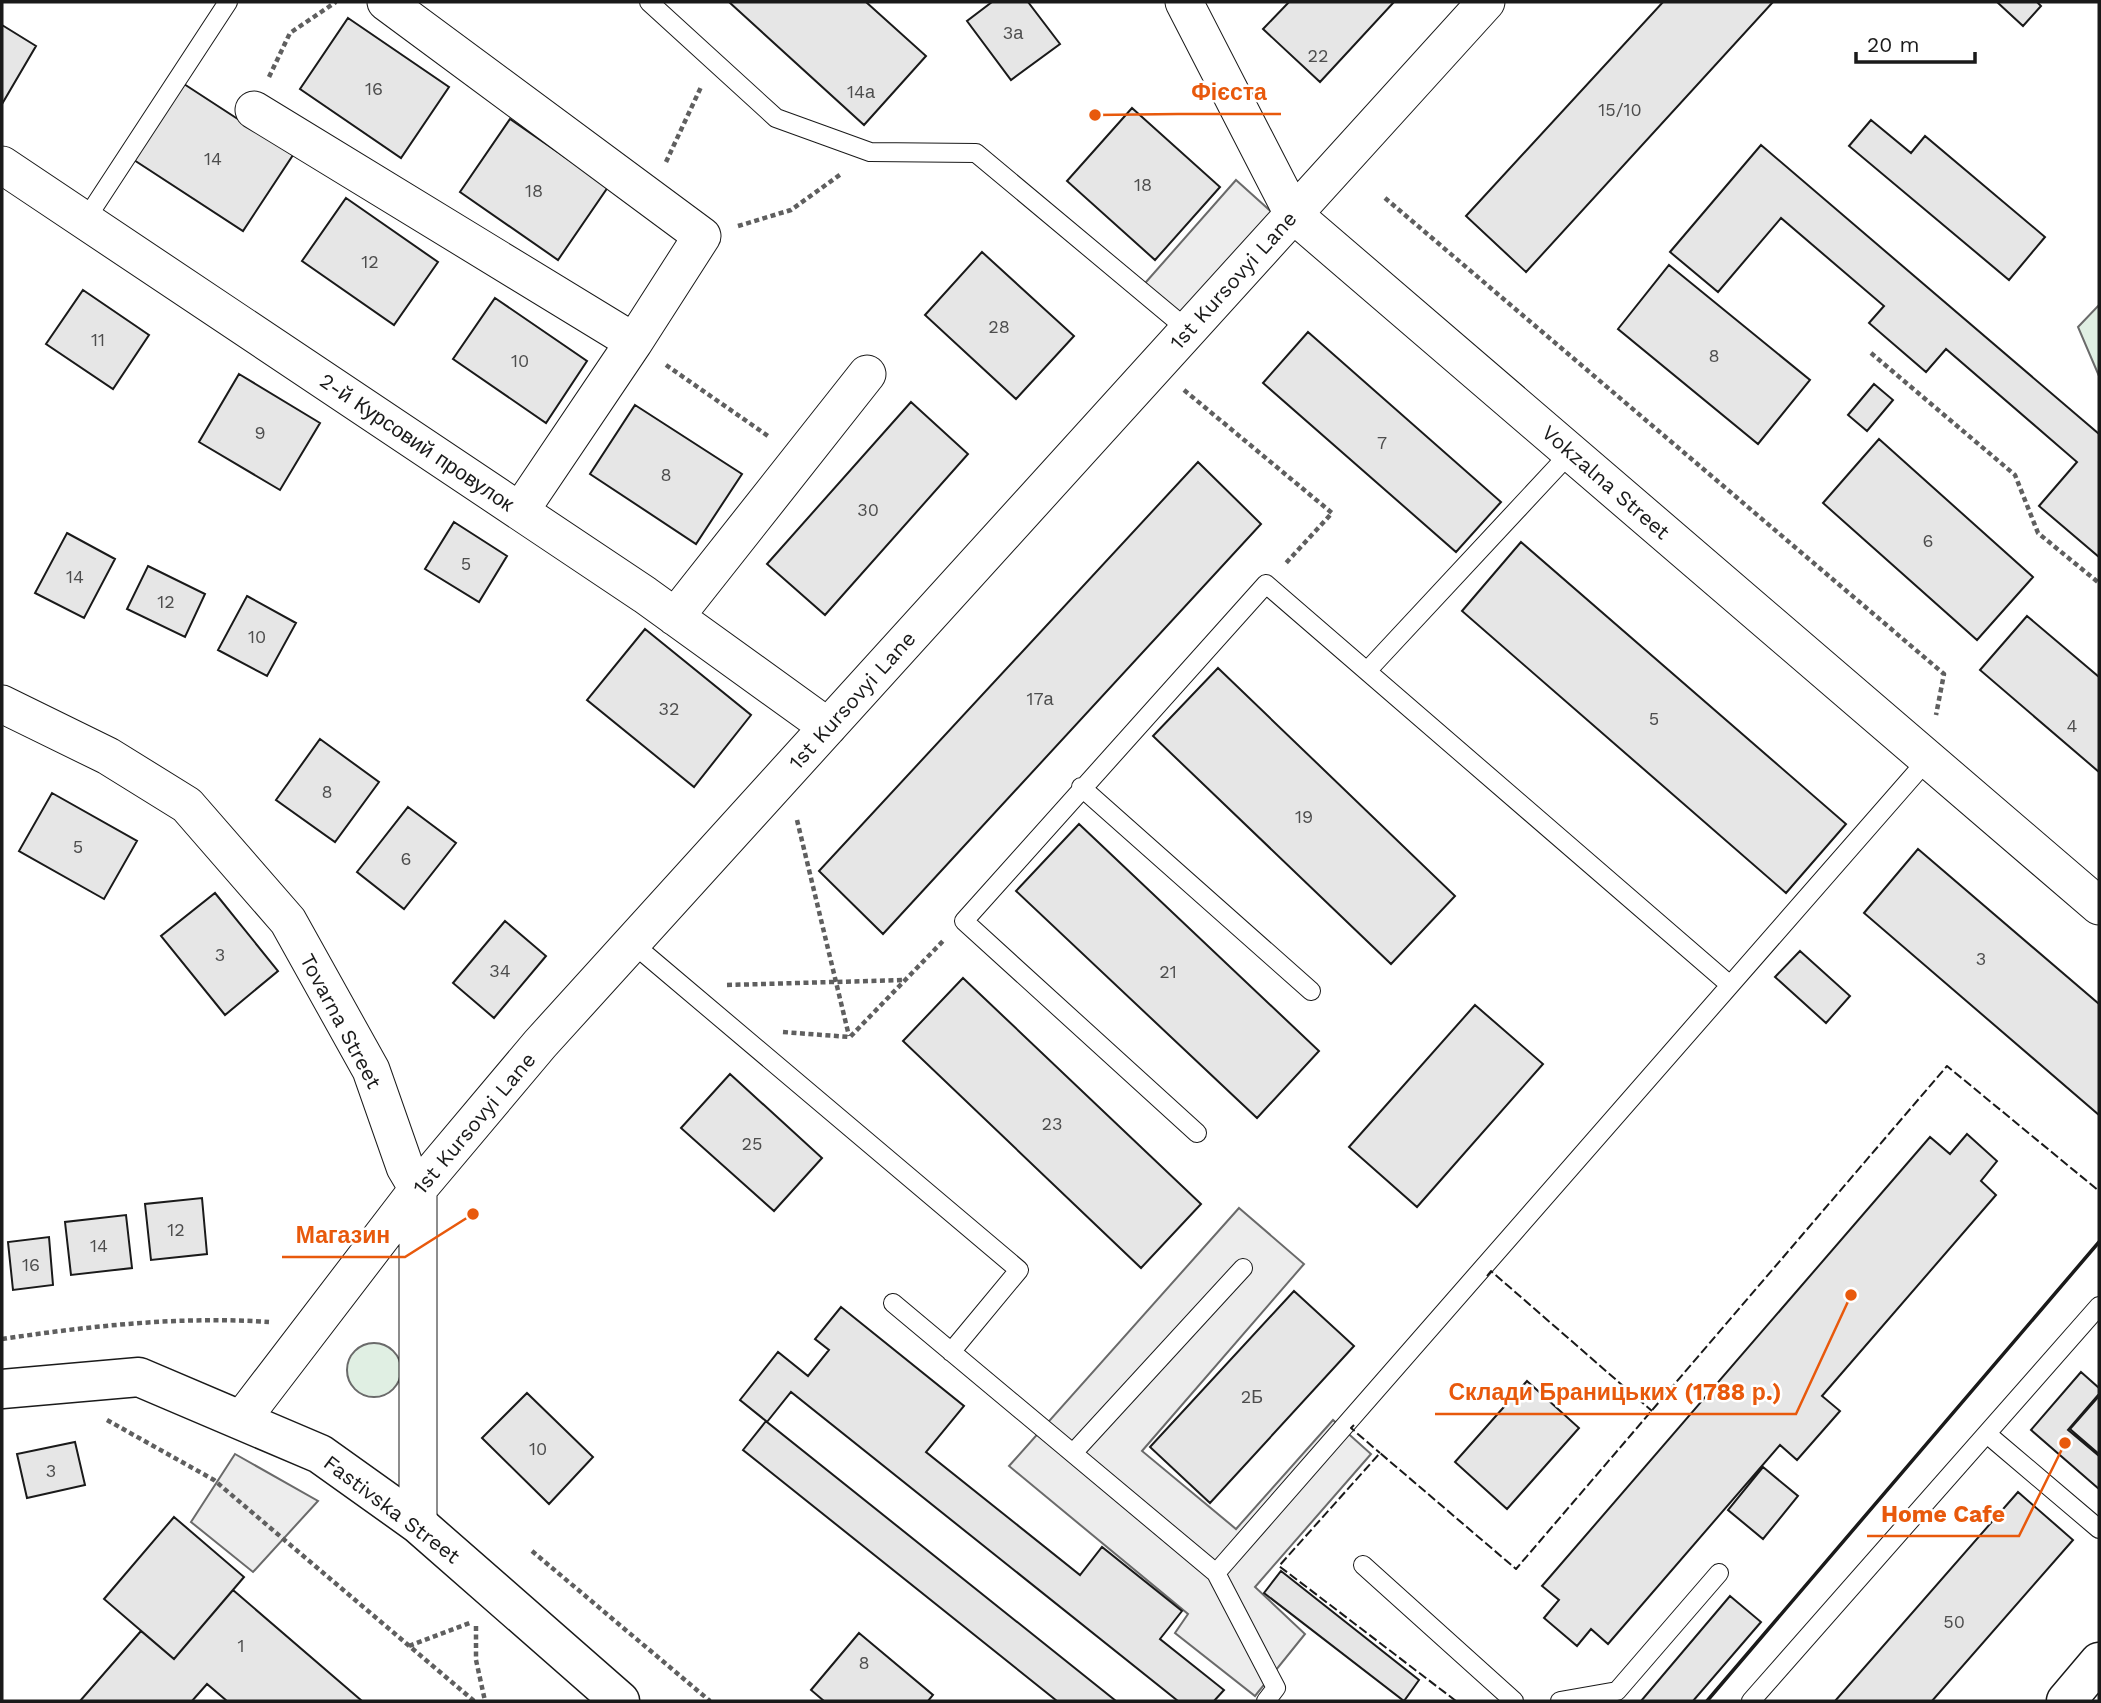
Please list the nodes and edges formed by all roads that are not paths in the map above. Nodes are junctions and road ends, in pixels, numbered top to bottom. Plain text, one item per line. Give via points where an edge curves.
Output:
1 (228, 2) edge
2 (386, 2) edge
3 (649, 2) edge
4 (1486, 2) edge
5 (1190, 5) edge
6 (254, 110) road end
7 (2, 164) edge
8 (1293, 214) junction
9 (86, 219) junction
10 (1188, 330) junction
11 (634, 342) junction
12 (867, 374) dead end
13 (1571, 452) junction
14 (520, 511) junction
15 (675, 617) junction
16 (1367, 671) junction
17 (2, 704) edge
18 (828, 727) junction
19 (1928, 759) junction
20 (1081, 787) junction
21 (2099, 906) edge
22 (632, 943) junction
23 (1730, 985) junction
24 (1311, 991) dead end
25 (1197, 1133) dead end
26 (418, 1189) junction
27 (1243, 1268) dead end
28 (893, 1303) dead end
29 (2099, 1306) edge
30 (951, 1352) junction
31 (2, 1389) edge
32 (242, 1419) junction
33 (1987, 1434) junction
34 (1073, 1453) junction
35 (418, 1524) junction
36 (2099, 1529) edge
37 (1363, 1565) dead end
38 (1216, 1573) junction
39 (1719, 1573) dead end
40 (2099, 1662) edge
41 (620, 1701) edge
42 (1266, 1701) edge
43 (1514, 1701) edge
44 (1560, 1701) edge
45 (1751, 1701) edge
46 (2066, 1701) edge

1 - 9 lane
2 - 11 street via 702,236
3 - 10 lane via 776,118 870,152 976,153
4 - 8 street, 1st Kursovyi Lane
5 - 8 street, Vokzalna Street
6 - 11 street
7 - 9 street, 2-й Курсовий провулок
8 - 10 street, 1st Kursovyi Lane
8 - 13 street, Vokzalna Street
9 - 14 street, 2-й Курсовий провулок
10 - 18 street, 1st Kursovyi Lane
11 - 14 street
12 - 15 street
13 - 16 lane
13 - 19 street, Vokzalna Street
14 - 15 street, 2-й Курсовий провулок
15 - 18 street, 2-й Курсовий провулок
16 - 20 lane via 1266,584
16 - 23 lane
17 - 26 street, Tovarna Street via 108,756 187,805 288,921 371,1070 405,1167
18 - 22 street, 1st Kursovyi Lane
19 - 21 street, Vokzalna Street
19 - 23 lane
20 - 24 lane
20 - 25 lane via 964,921
22 - 26 street, 1st Kursovyi Lane
22 - 30 lane via 1019,1270
23 - 38 lane
26 - 32 street, 1st Kursovyi Lane
26 - 35 street, Tovarna Street
27 - 34 lane
28 - 30 lane
29 - 33 lane
30 - 34 lane
31 - 32 street, Fastivska Street via 139,1377
32 - 35 street, Fastivska Street via 320,1454
33 - 36 lane
33 - 45 lane
34 - 38 lane
35 - 41 street, Fastivska Street
37 - 43 lane
38 - 42 lane via 1276,1688
39 - 44 lane via 1617,1691
40 - 46 street

